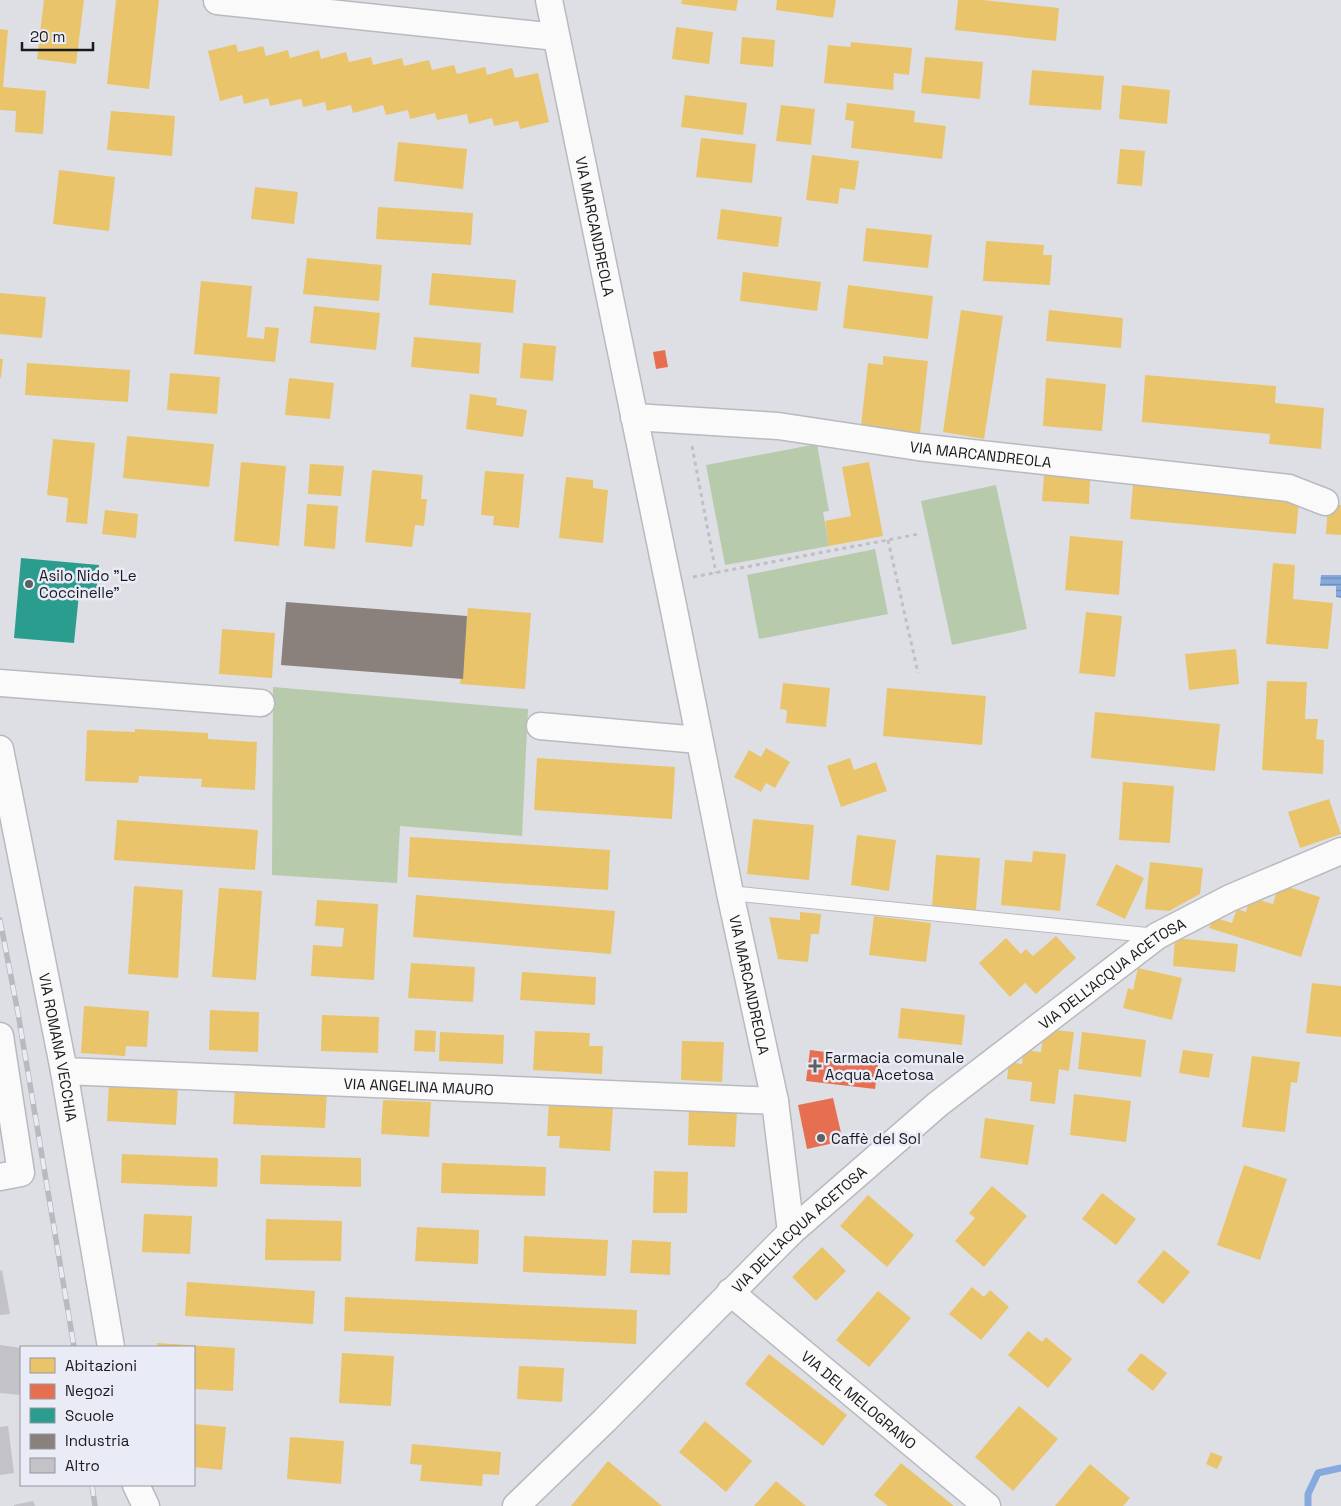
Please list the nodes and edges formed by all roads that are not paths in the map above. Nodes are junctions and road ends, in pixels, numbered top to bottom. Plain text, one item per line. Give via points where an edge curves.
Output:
1 (548, 0) edge
2 (217, 1) edge
3 (556, 37) junction
4 (634, 417) junction
5 (1325, 502) dead end
6 (0, 683) edge
7 (261, 703) dead end
8 (540, 726) dead end
9 (699, 740) junction
10 (0, 749) edge
11 (1341, 851) edge
12 (730, 893) junction
13 (1157, 936) junction
14 (0, 1036) edge
15 (64, 1071) junction
16 (774, 1102) junction
17 (11, 1175) edge
18 (791, 1232) junction
19 (730, 1292) junction
20 (111, 1346) edge
21 (136, 1486) edge
22 (146, 1506) edge
23 (516, 1506) edge
24 (987, 1506) edge

1 - 3 street, VIA MARCANDREOLA
2 - 3 street
3 - 4 street, VIA MARCANDREOLA
4 - 5 street, VIA MARCANDREOLA via 778,426 918,447 1290,488
4 - 9 street, VIA MARCANDREOLA
6 - 7 street
8 - 9 street
9 - 12 street, VIA MARCANDREOLA
10 - 15 street, VIA ROMANA VECCHIA
11 - 13 street, VIA DELL'ACQUA ACETOSA via 1230,898
12 - 13 lane
12 - 16 street, VIA MARCANDREOLA
13 - 18 street, VIA DELL'ACQUA ACETOSA via 938,1104
14 - 17 street
15 - 16 street, VIA ANGELINA MAURO
15 - 20 street, VIA ROMANA VECCHIA
16 - 18 street, VIA MARCANDREOLA
18 - 19 street, VIA DELL'ACQUA ACETOSA
19 - 23 street, VIA DELL'ACQUA ACETOSA via 604,1422
19 - 24 street, VIA DEL MELOGRANO
21 - 22 street

